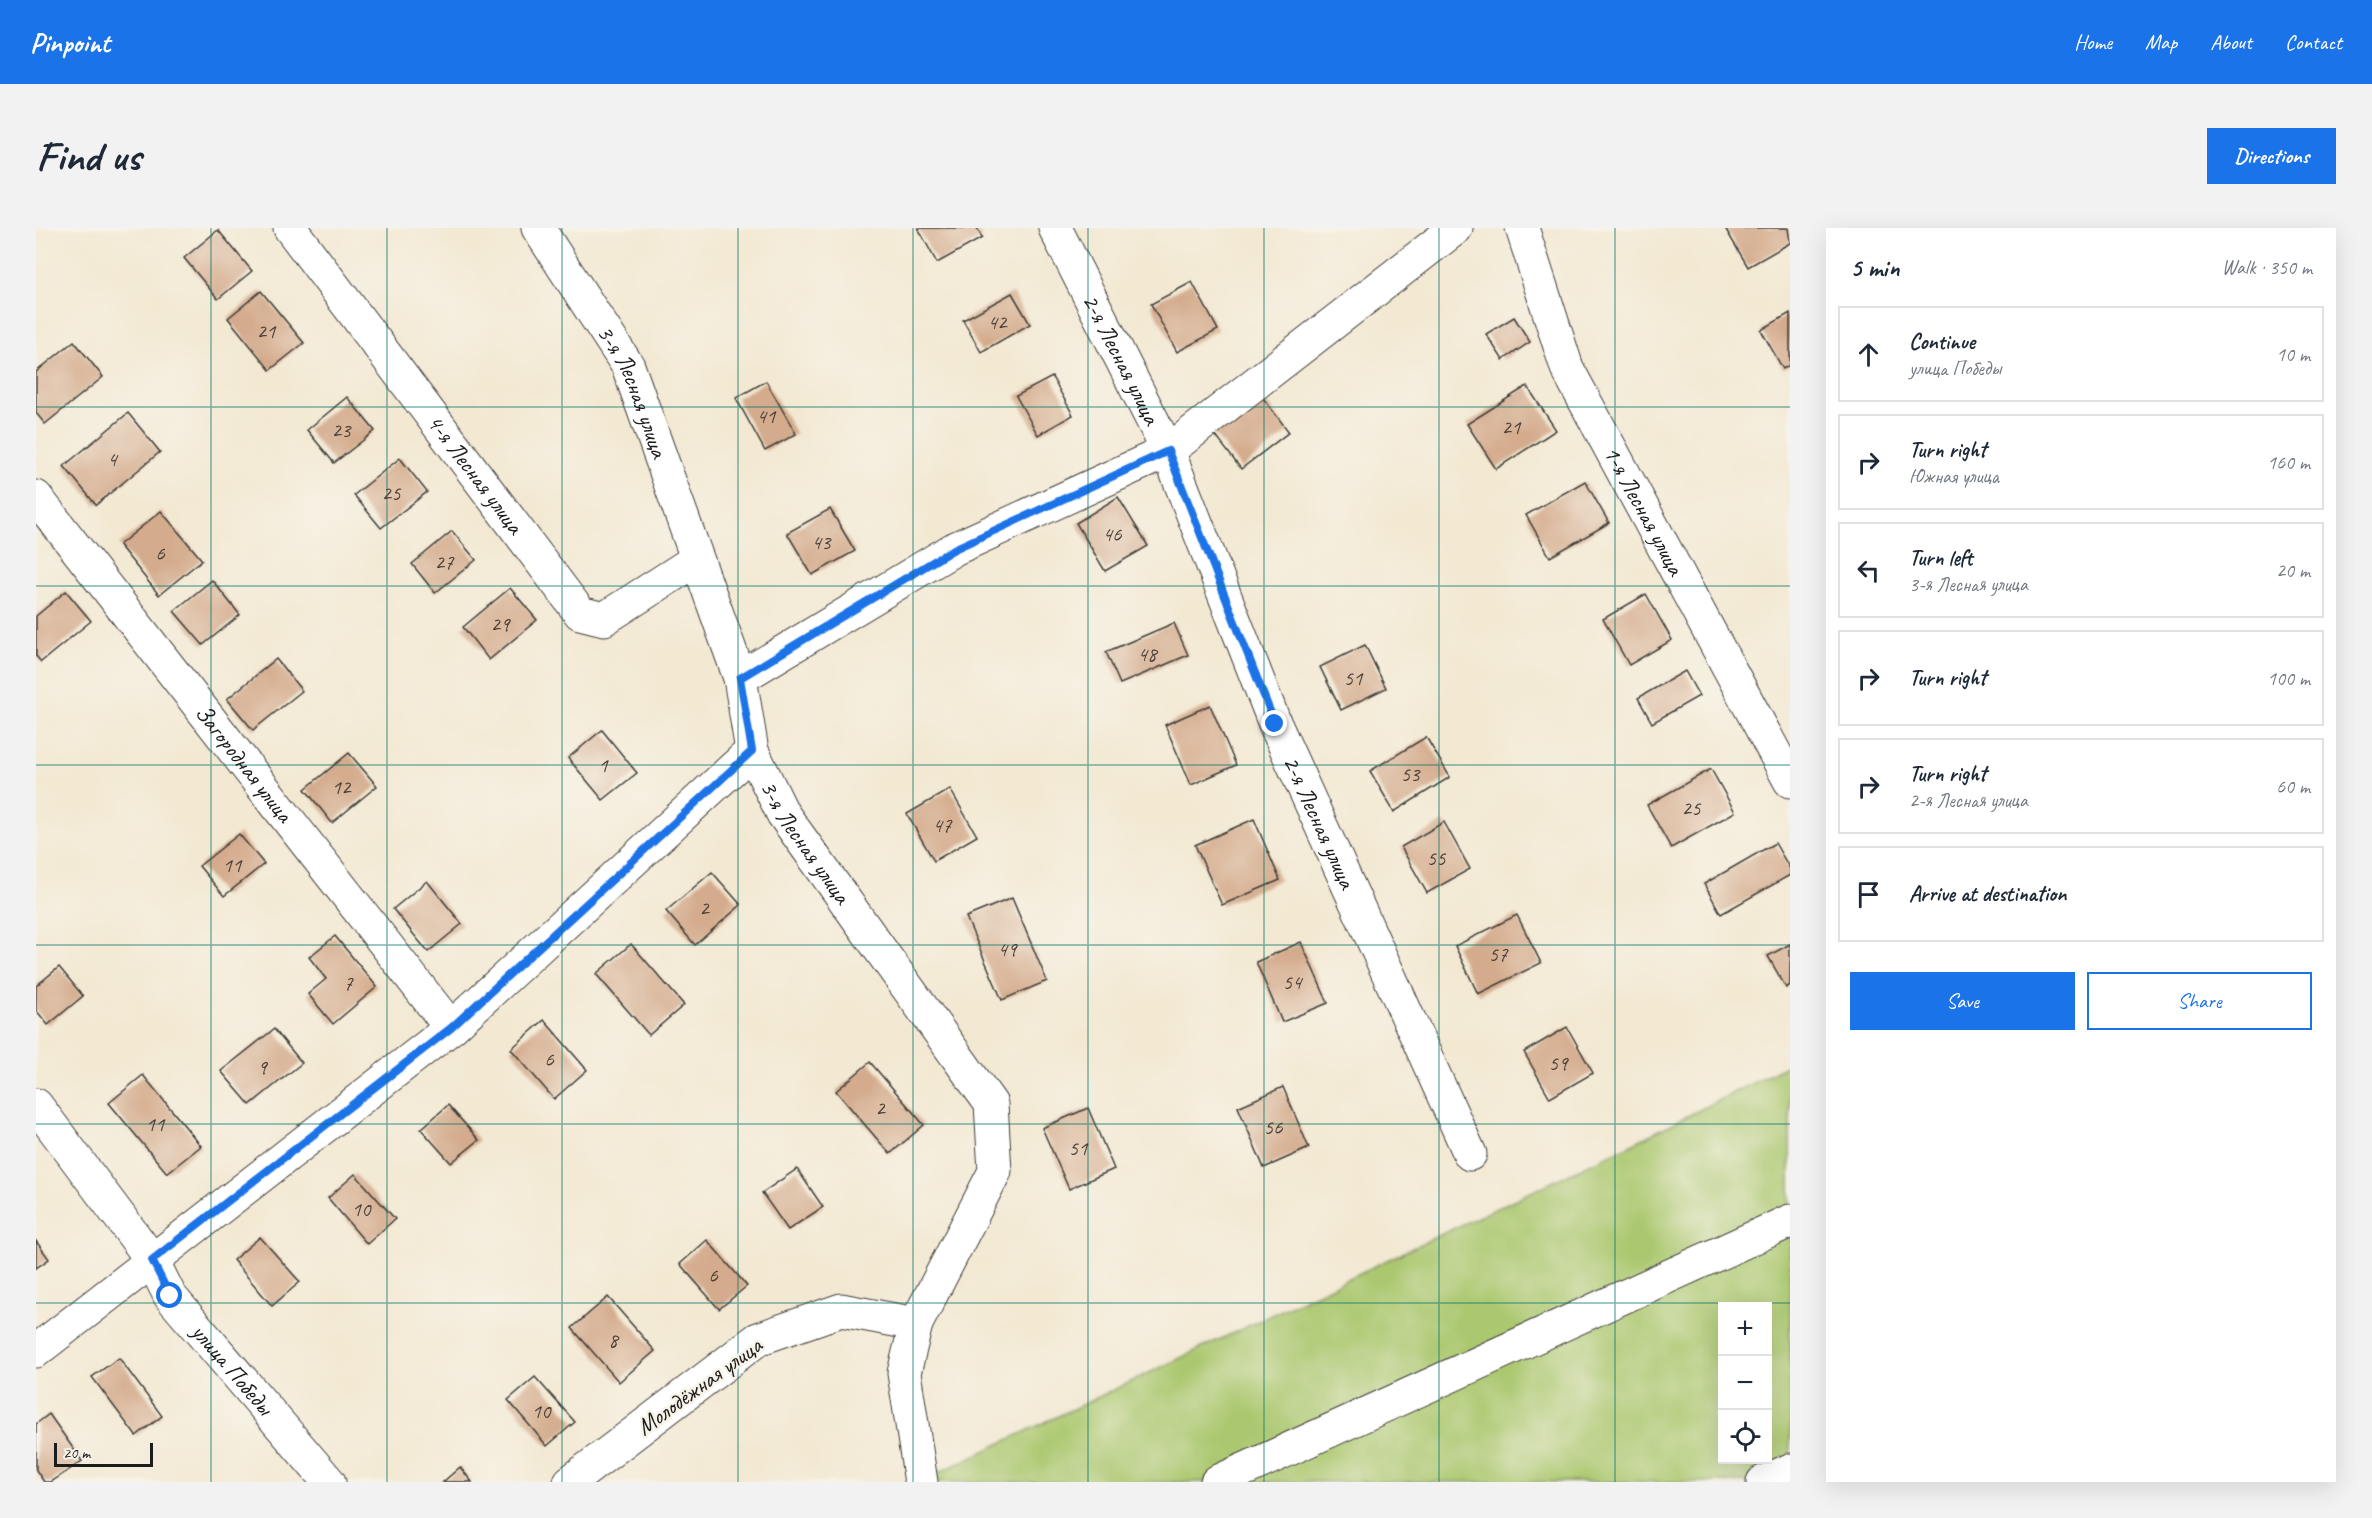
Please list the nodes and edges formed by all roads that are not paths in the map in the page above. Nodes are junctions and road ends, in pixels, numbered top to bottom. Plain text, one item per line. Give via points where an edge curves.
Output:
1 (290, 228) edge
2 (538, 228) edge
3 (1055, 228) edge
4 (1456, 228) edge
5 (1522, 228) edge
6 (1168, 451) junction
7 (36, 497) edge
8 (696, 560) junction
9 (740, 678) junction
10 (752, 751) junction
11 (1790, 782) edge
12 (451, 1028) junction
13 (36, 1106) edge
14 (1470, 1154) dead end
15 (1790, 1221) edge
16 (152, 1260) junction
17 (916, 1324) junction
18 (36, 1351) edge
19 (1790, 1470) edge
20 (329, 1482) edge
21 (570, 1482) edge
22 (921, 1482) edge
23 (1217, 1482) edge
24 (1763, 1482) edge

1 - 8 street, 4-я Лесная улица via 580,613 604,619
2 - 8 street, 3-я Лесная улица via 628,366
3 - 6 street, 2-я Лесная улица
4 - 6 street
5 - 11 street, 1-я Лесная улица via 1567,368
6 - 9 street via 954,549
6 - 14 street, 2-я Лесная улица via 1275,724
7 - 12 street, Загородная улица
8 - 9 street, 3-я Лесная улица
9 - 10 street, 3-я Лесная улица
10 - 12 street
10 - 17 street, 3-я Лесная улица via 783,814 991,1104 995,1171
12 - 16 street
13 - 16 street, улица Победы
15 - 23 street
16 - 18 street
16 - 20 street, улица Победы via 170,1296
17 - 21 street, Молодёжная улица via 841,1310 758,1339
17 - 22 street via 904,1373
19 - 24 street

